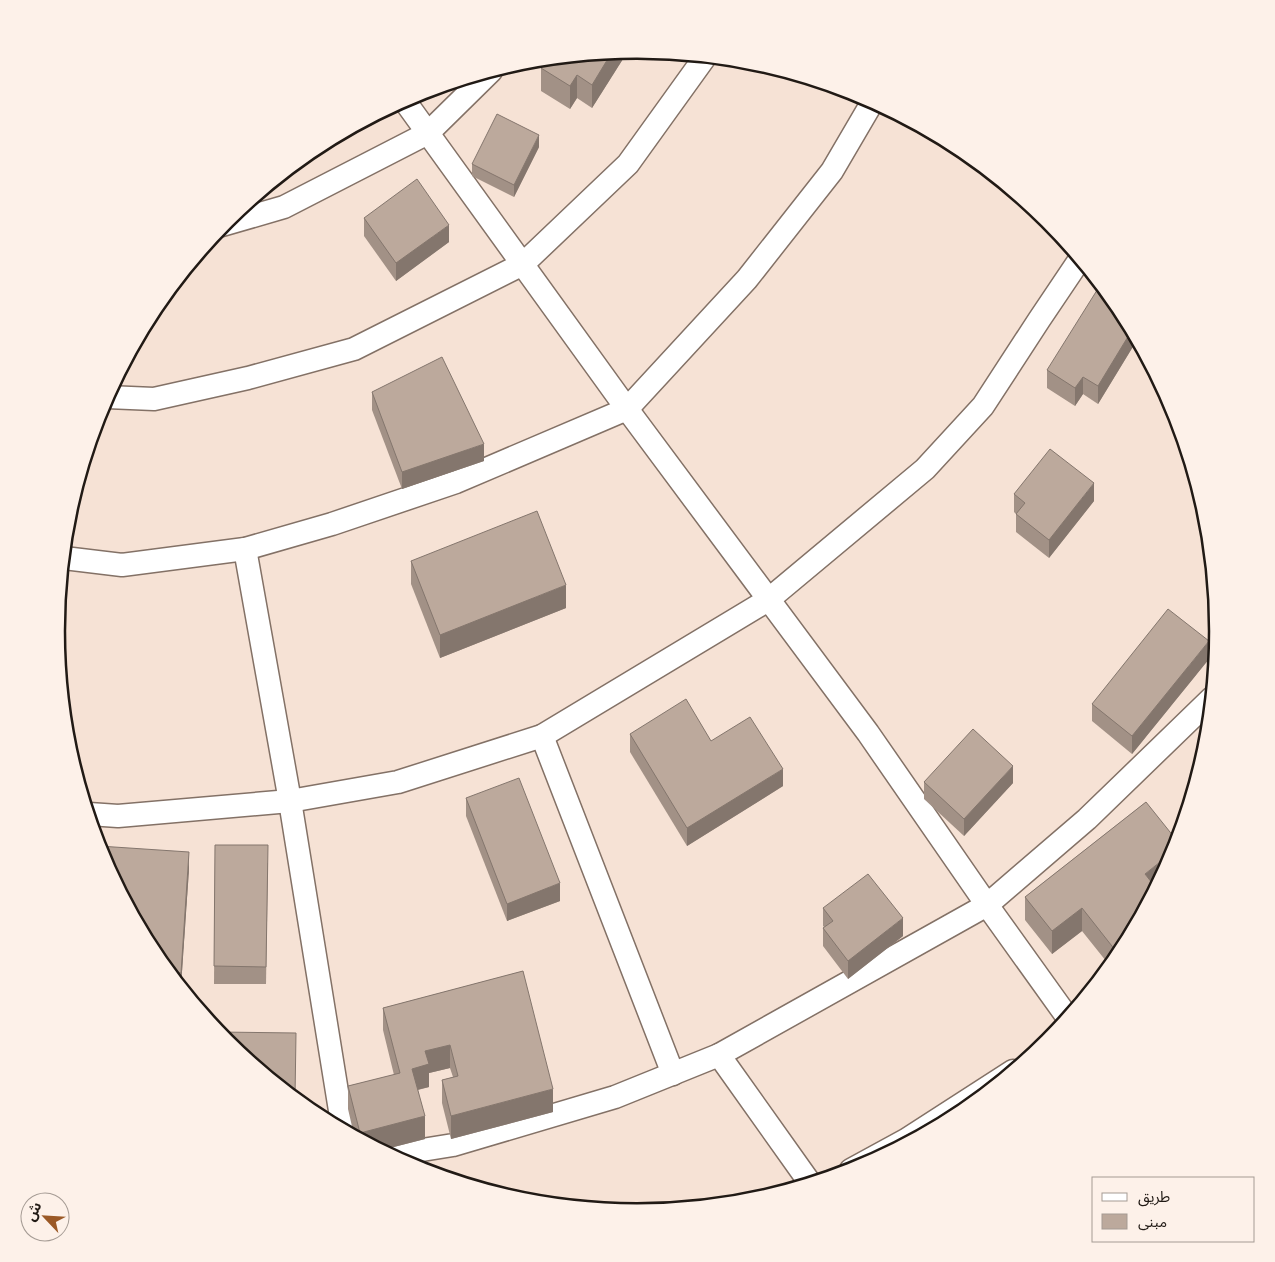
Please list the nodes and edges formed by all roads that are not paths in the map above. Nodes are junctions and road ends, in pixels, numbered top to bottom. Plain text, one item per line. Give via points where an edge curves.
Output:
1 (700, 63) edge
2 (481, 80) edge
3 (409, 107) edge
4 (869, 108) edge
5 (428, 133) junction
6 (240, 220) edge
7 (523, 264) junction
8 (1076, 265) edge
9 (115, 397) edge
10 (628, 409) junction
11 (245, 549) junction
12 (70, 559) edge
13 (768, 600) junction
14 (1205, 705) edge
15 (542, 736) junction
16 (290, 801) junction
17 (96, 814) edge
18 (987, 905) junction
19 (1064, 1012) edge
20 (720, 1055) junction
21 (673, 1074) junction
22 (342, 1121) edge
23 (404, 1153) edge
24 (806, 1178) edge

1 - 7 street via 628,164
2 - 5 street
3 - 5 street
4 - 10 street via 832,171 747,279
5 - 6 street via 284,207
5 - 7 street
7 - 9 street via 354,349 154,399
7 - 10 street
8 - 13 street via 983,406 925,469
10 - 11 street via 456,482 332,524
10 - 13 street
11 - 12 street via 122,565
11 - 16 street
13 - 15 street
13 - 18 street via 868,733
14 - 18 street via 1087,819
15 - 16 street via 398,782
15 - 21 street
16 - 17 street via 118,816
16 - 22 street
18 - 19 street
18 - 20 street
20 - 21 street
20 - 24 street
21 - 23 street via 615,1097 453,1145

